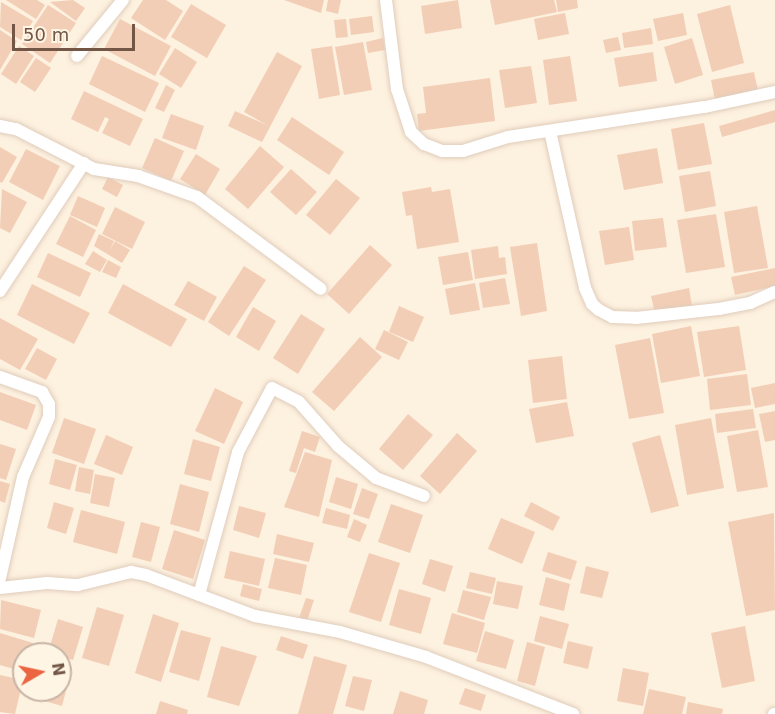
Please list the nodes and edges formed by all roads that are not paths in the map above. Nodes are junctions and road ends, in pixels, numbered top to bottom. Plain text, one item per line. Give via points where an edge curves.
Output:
1 (123, 0) edge
2 (386, 0) edge
3 (77, 57) dead end
4 (775, 92) edge
5 (0, 126) edge
6 (550, 131) junction
7 (84, 163) junction
8 (321, 288) dead end
9 (0, 291) edge
10 (775, 292) edge
11 (0, 377) edge
12 (424, 496) dead end
13 (0, 578) edge
14 (0, 588) edge
15 (199, 595) junction
16 (573, 714) edge

1 - 3 street
2 - 6 street via 397,89 411,132 424,144 442,151 463,151 508,137
4 - 6 street
5 - 7 street via 16,129
6 - 10 street via 585,288 591,304 599,310 612,317 636,318 719,309 750,303
7 - 8 street via 94,169 138,176 197,197
7 - 9 street
11 - 13 street via 42,392 49,404 49,417 23,477
12 - 15 street via 376,478 338,446 299,402 272,388 238,452
14 - 15 street via 47,583 78,585 131,572
15 - 16 street via 255,616 340,632 426,657

